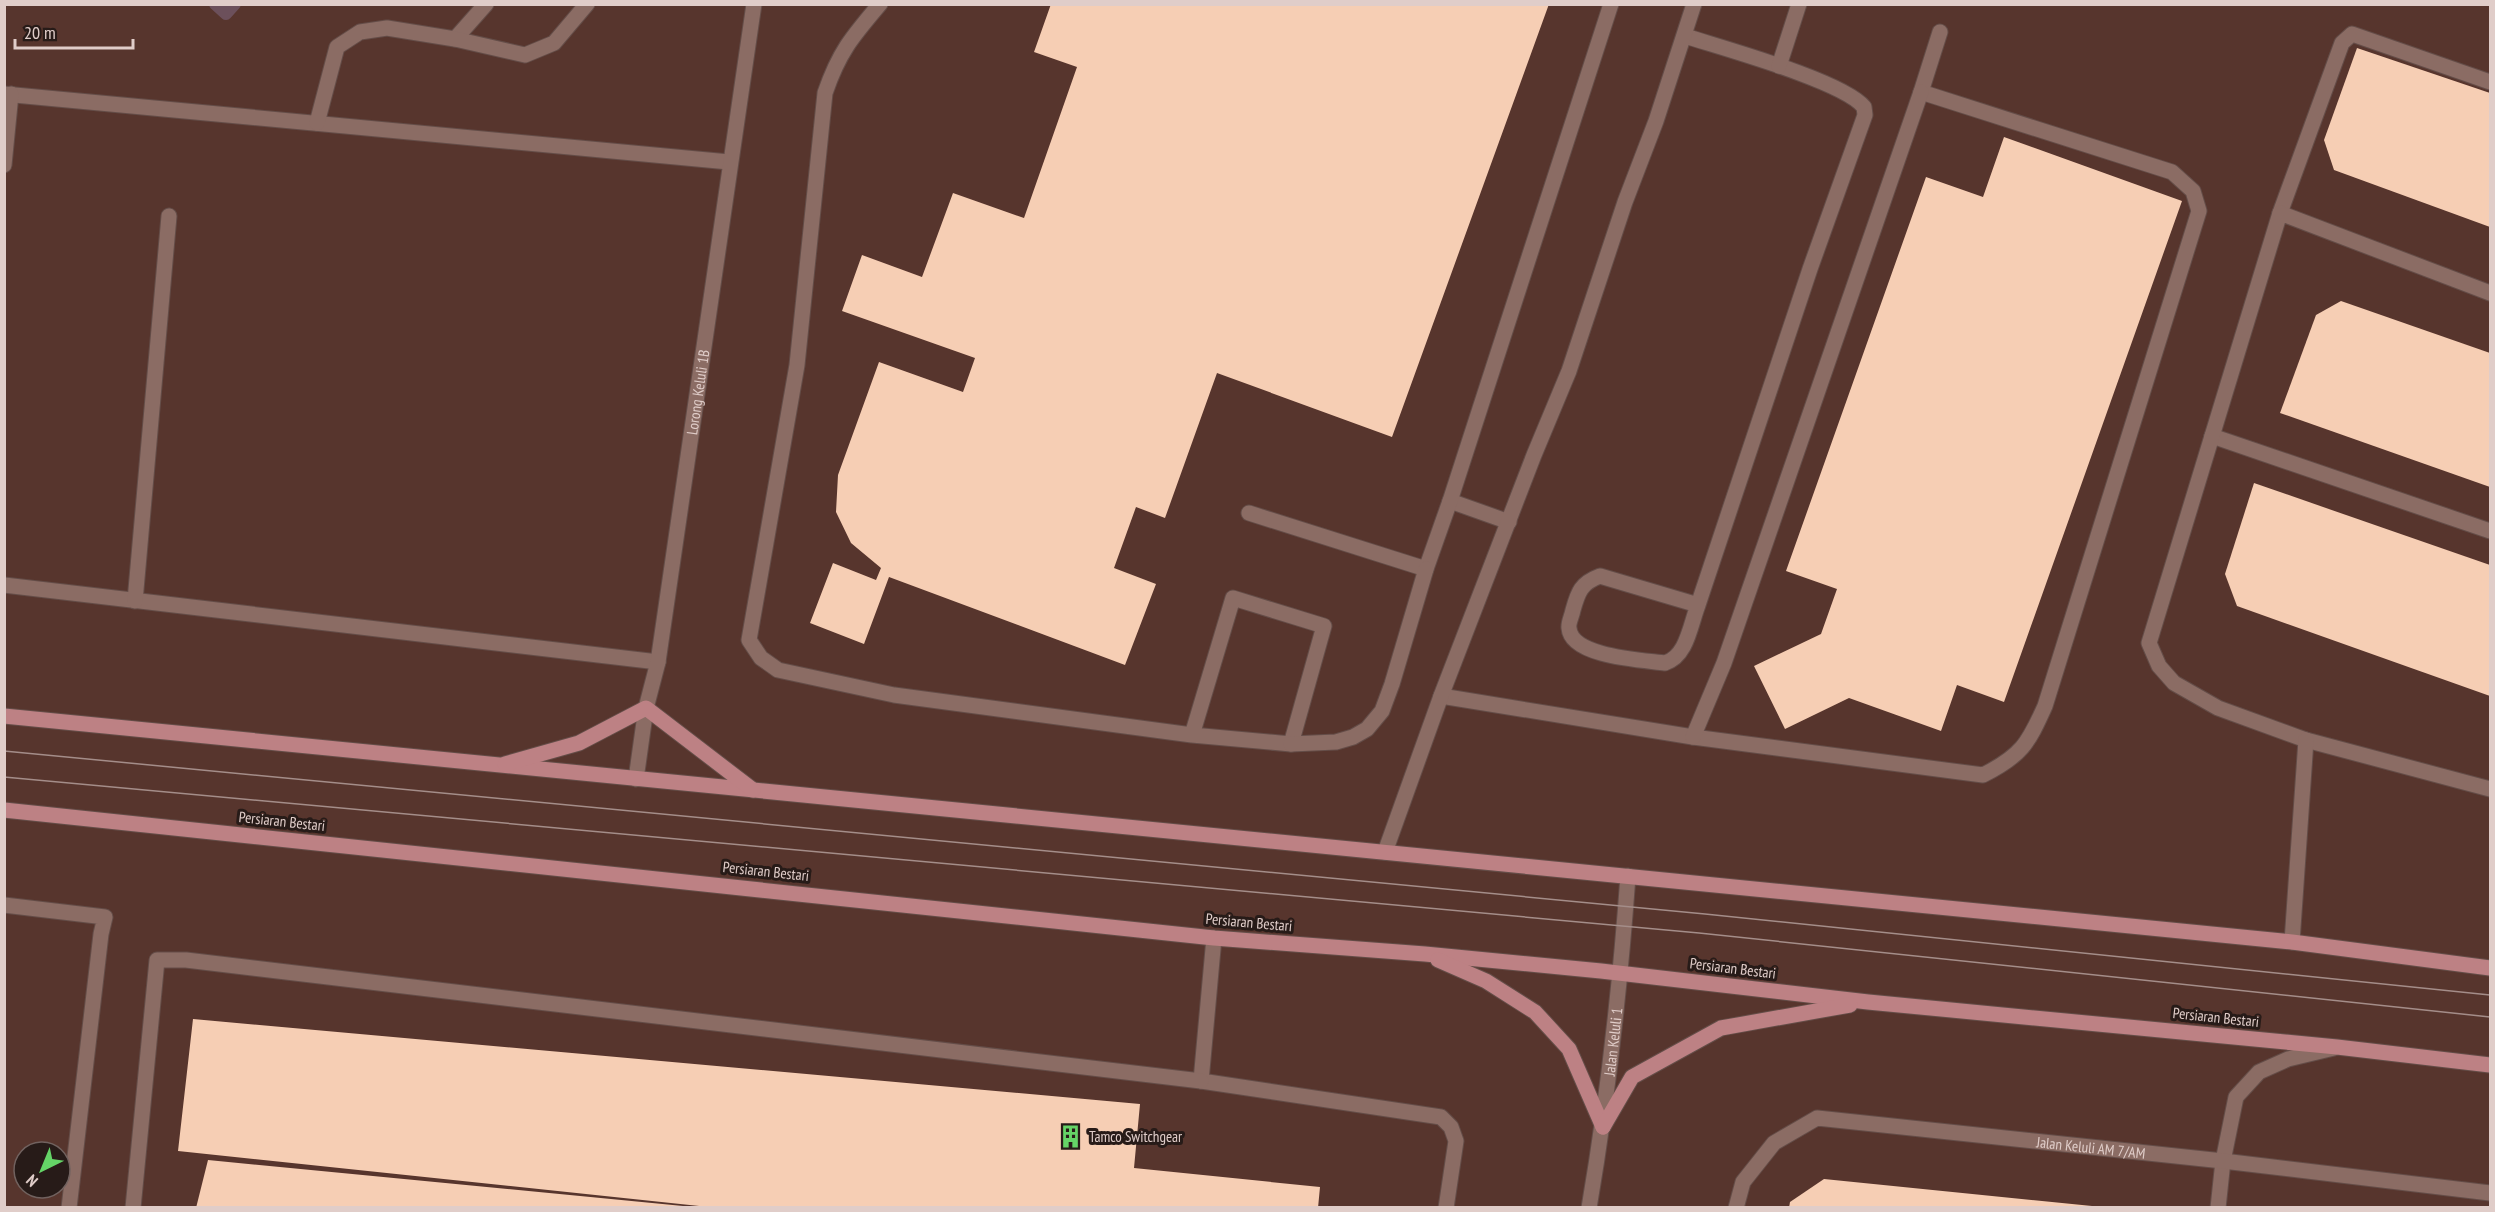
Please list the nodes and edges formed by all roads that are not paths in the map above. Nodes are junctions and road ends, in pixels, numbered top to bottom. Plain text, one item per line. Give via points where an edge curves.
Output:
1 (486, 4) edge
2 (587, 4) edge
3 (754, 4) edge
4 (880, 4) edge
5 (1611, 4) edge
6 (1694, 4) edge
7 (1799, 4) edge
8 (1940, 32) dead end
9 (1685, 36) junction
10 (455, 39) junction
11 (1779, 66) junction
12 (2490, 82) edge
13 (1921, 92) junction
14 (8, 94) edge
15 (317, 123) junction
16 (729, 162) junction
17 (4, 165) edge
18 (2280, 213) junction
19 (169, 216) dead end
20 (2490, 293) edge
21 (2212, 436) junction
22 (1450, 501) junction
23 (1249, 513) dead end
24 (1509, 522) junction
25 (2490, 531) edge
26 (1426, 569) junction
27 (4, 585) edge
28 (135, 601) junction
29 (1698, 606) junction
30 (658, 662) junction
31 (1441, 696) junction
32 (646, 708) junction
33 (4, 716) edge
34 (1192, 735) junction
35 (1693, 737) junction
36 (2306, 741) junction
37 (1291, 744) junction
38 (496, 766) junction
39 (636, 779) junction
40 (2490, 789) edge
41 (753, 790) junction
42 (4, 810) edge
43 (1385, 852) junction
44 (1628, 876) junction
45 (4, 905) edge
46 (1214, 938) junction
47 (2292, 942) junction
48 (1425, 954) junction
49 (2490, 968) edge
50 (1621, 973) junction
51 (1868, 1002) junction
52 (2337, 1047) junction
53 (2490, 1065) edge
54 (1200, 1081) junction
55 (1603, 1127) junction
56 (2223, 1161) junction
57 (2490, 1193) edge
58 (69, 1208) edge
59 (133, 1208) edge
60 (1446, 1208) edge
61 (1589, 1208) edge
62 (1736, 1208) edge
63 (2218, 1208) edge

1 - 10 street
2 - 10 street via 554,43 525,55
3 - 16 street, Lorong Keluli 1B
4 - 34 street via 848,42 825,93 796,365 749,640 761,658 778,670 894,695
5 - 22 street
6 - 9 street
7 - 11 street
8 - 13 street
9 - 11 street
9 - 24 street via 1569,371
10 - 15 street via 387,28 360,32 337,47
11 - 29 street via 1849,94 1864,107 1865,115 1788,331
12 - 18 street via 2352,34 2342,43
13 - 35 street via 1724,663
13 - 35 street via 2172,172 2193,191 2199,211 2045,706 2031,737 2009,762 1983,775
14 - 15 street
14 - 17 street
15 - 16 street
16 - 30 street, Lorong Keluli 1B
18 - 20 street
18 - 21 street
19 - 28 street
21 - 25 street
21 - 36 street via 2149,643 2159,666 2193,695
22 - 24 street
22 - 26 street
23 - 26 street
24 - 31 street
26 - 37 street via 1382,711 1367,729 1353,737 1336,742
27 - 28 street
28 - 30 street
29 - 29 street via 1599,576 1579,589 1569,627 1571,636 1583,648 1665,663 1681,652
30 - 32 street, Lorong Keluli 1B
31 - 35 street
31 - 43 street
32 - 38 main road via 579,743
32 - 39 street, Lorong Keluli 1B
32 - 41 main road
33 - 38 main road
34 - 37 street
34 - 37 street via 1233,598 1324,626
36 - 40 street
36 - 47 street
38 - 39 main road
39 - 41 main road
41 - 43 main road
42 - 46 main road, Persiaran Bestari
43 - 44 main road
44 - 47 main road
44 - 50 street, Jalan Keluli 1
45 - 58 street via 105,917
46 - 48 main road, Persiaran Bestari
46 - 54 street
47 - 49 main road
48 - 50 main road, Persiaran Bestari
48 - 55 main road via 1486,981 1535,1012 1569,1049
50 - 51 main road, Persiaran Bestari
50 - 55 street, Jalan Keluli 1
51 - 52 main road, Persiaran Bestari
51 - 55 main road via 1720,1028 1632,1077
52 - 53 main road, Persiaran Bestari
52 - 56 street via 2288,1059 2259,1072 2236,1097
54 - 59 street via 198,961 157,960
54 - 60 street via 1442,1117 1451,1126 1456,1141
55 - 61 street, Jalan Keluli 1
56 - 57 street, Jalan Keluli AM 7/AM
56 - 62 street, Jalan Keluli AM 7/AM via 1817,1118 1774,1143 1743,1182
56 - 63 street

